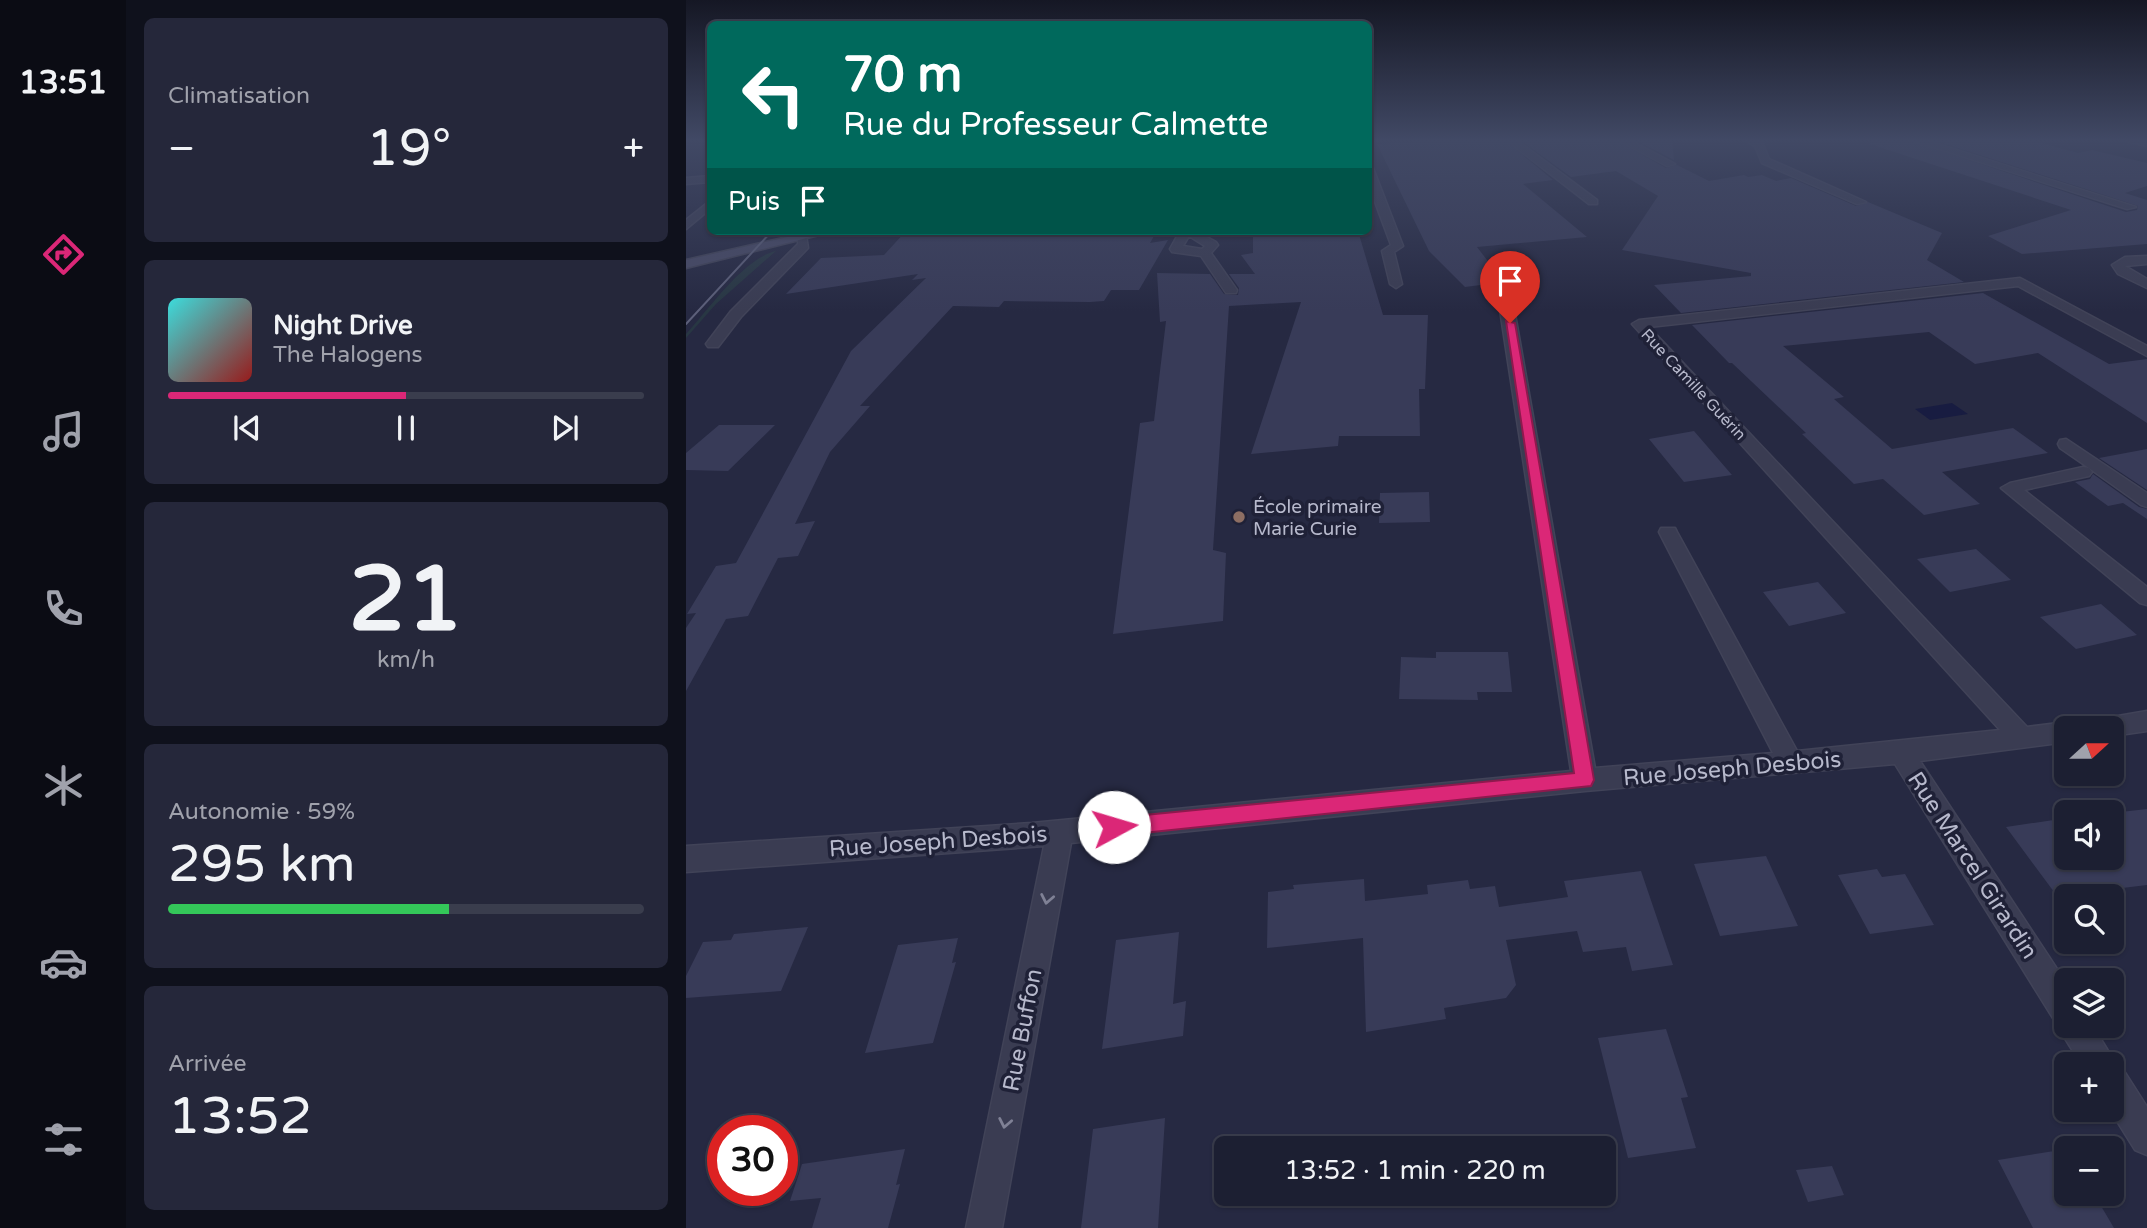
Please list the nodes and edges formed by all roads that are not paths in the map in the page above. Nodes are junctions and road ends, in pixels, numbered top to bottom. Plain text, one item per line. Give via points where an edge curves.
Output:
1 (1379, 196) edge
2 (1585, 196) edge
3 (1848, 196) edge
4 (2097, 196) edge
5 (1593, 202) dead end
6 (1861, 202) dead end
7 (2131, 207) dead end
8 (707, 208) edge
9 (686, 226) edge
10 (811, 235) edge
11 (1184, 235) edge
12 (1194, 235) edge
13 (802, 237) junction
14 (1205, 253) junction
15 (2147, 260) edge
16 (686, 262) edge
17 (1396, 284) dead end
18 (2147, 284) edge
19 (1231, 290) dead end
20 (1505, 297) dead end
21 (713, 344) dead end
22 (2147, 352) edge
23 (2066, 444) dead end
24 (2083, 472) dead end
25 (2147, 501) edge
26 (1668, 531) dead end
27 (2147, 598) edge
28 (2147, 721) edge
29 (2124, 724) edge
30 (2054, 734) edge
31 (2022, 738) junction
32 (1901, 753) junction
33 (1790, 763) junction
34 (1585, 780) junction
35 (1060, 832) junction
36 (686, 859) edge
37 (2054, 992) edge
38 (2124, 1102) edge
39 (2147, 1138) edge
40 (984, 1228) edge

1 - 17 street via 1397,246 1388,251
2 - 5 street
3 - 6 street
4 - 7 street
8 - 9 street
10 - 13 street
11 - 14 street via 1175,249
12 - 14 street via 1212,245
13 - 16 street
13 - 21 street via 804,245
14 - 19 street
15 - 18 street via 2118,265
20 - 34 street
22 - 31 street, Rue Camille Guérin via 2020,282 1639,324
23 - 25 street
24 - 27 street via 2010,488
26 - 33 street
28 - 29 street
30 - 31 street, Rue Joseph Desbois
31 - 32 street, Rue Joseph Desbois
32 - 33 street, Rue Joseph Desbois
32 - 37 street, Rue Marcel Girardin
33 - 34 street, Rue Joseph Desbois
34 - 35 street, Rue Joseph Desbois
35 - 36 street, Rue Joseph Desbois
35 -> 40 street, Rue Buffon
38 - 39 street

